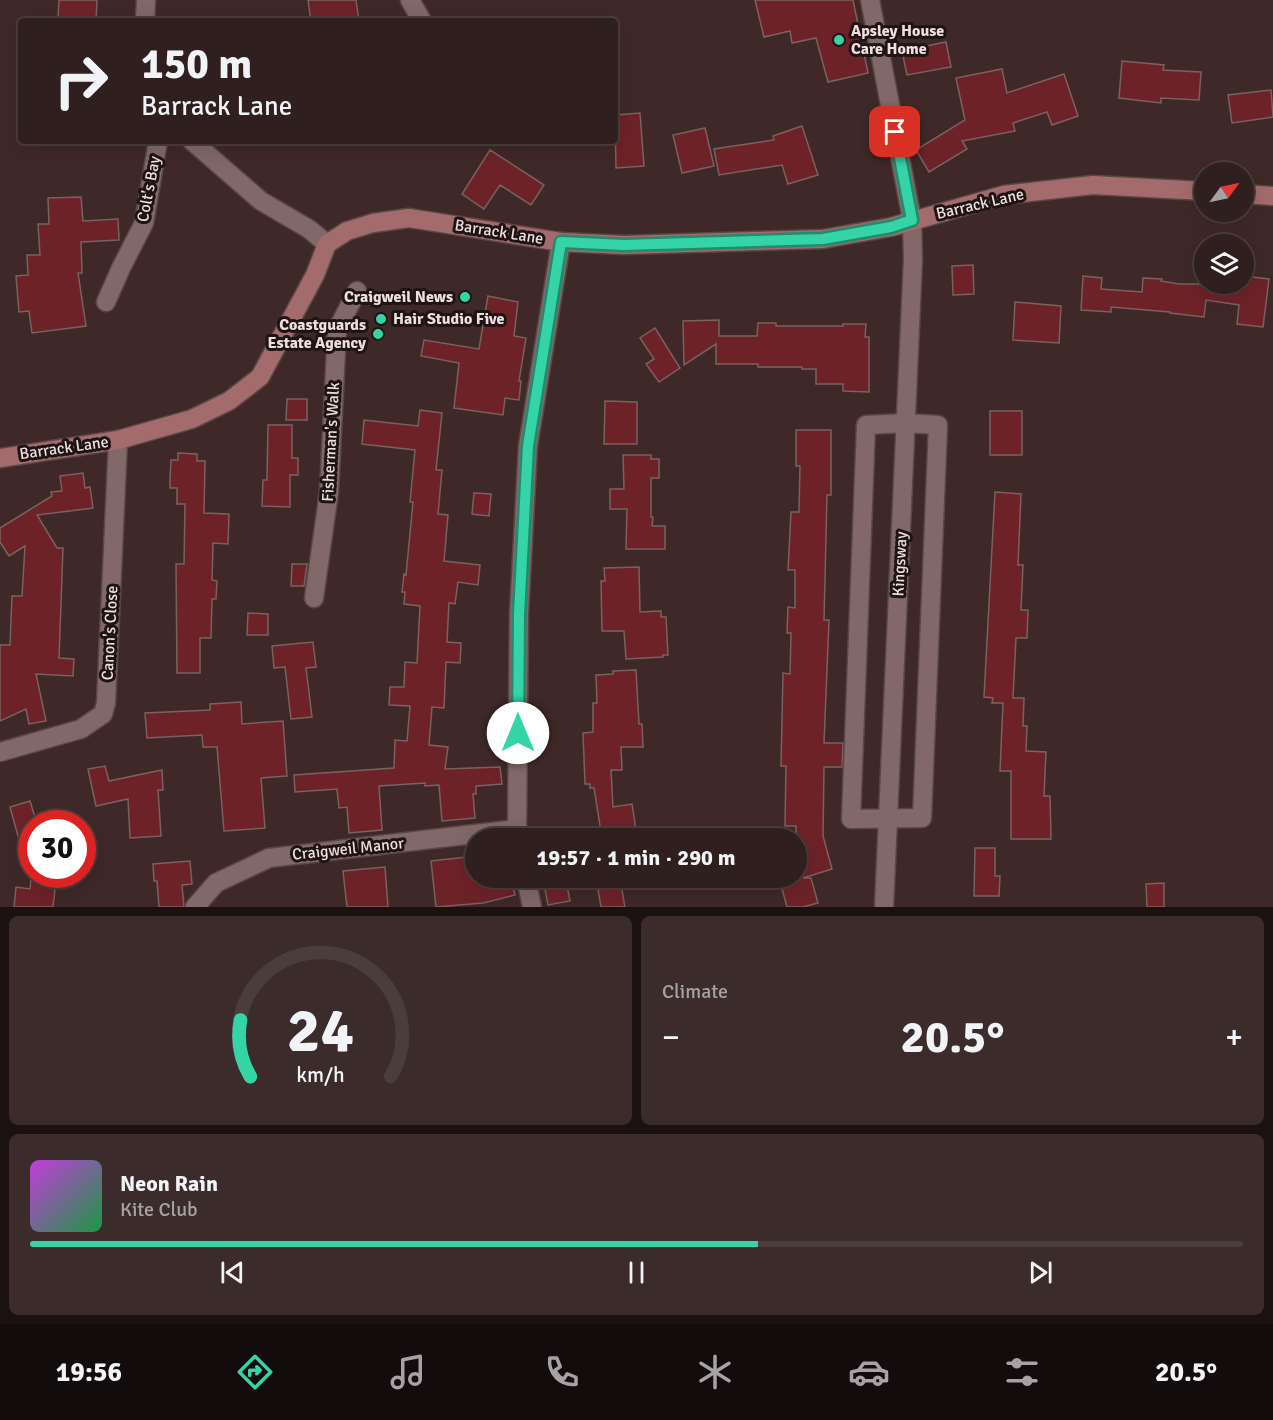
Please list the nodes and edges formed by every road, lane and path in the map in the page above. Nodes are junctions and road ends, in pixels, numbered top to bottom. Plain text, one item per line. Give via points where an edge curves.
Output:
1 (147, 0) edge
2 (410, 0) edge
3 (870, 0) edge
4 (145, 18) edge
5 (420, 18) edge
6 (157, 144) edge
7 (195, 144) edge
8 (1194, 190) edge
9 (1254, 195) edge
10 (1273, 196) edge
11 (912, 220) junction
12 (561, 242) junction
13 (327, 244) junction
14 (357, 291) dead end
15 (106, 302) dead end
16 (906, 423) junction
17 (118, 440) junction
18 (0, 458) edge
19 (314, 598) dead end
20 (0, 752) edge
21 (888, 819) junction
22 (518, 828) edge
23 (465, 839) edge
24 (528, 888) edge
25 (195, 907) edge
26 (532, 907) edge
27 (884, 907) edge

1 - 4 street
2 - 5 street
3 - 11 street, Kingsway
6 - 15 street, Colt's Bay via 144,224
7 - 13 street via 261,201
8 - 11 street, Barrack Lane via 1093,185 1004,195
9 - 10 street
11 - 12 street, Barrack Lane via 823,239 624,245
11 - 16 street, Kingsway
12 - 13 street, Barrack Lane via 409,218 347,231
12 - 22 street via 528,446 519,614
13 - 17 street, Barrack Lane via 315,275 260,377 229,401 192,419
14 - 19 street, Fisherman's Walk via 337,330 329,492
16 - 21 street, Kingsway
16 - 21 street via 938,425 922,818
16 - 21 street via 866,424 851,819
17 - 18 street, Barrack Lane
17 - 20 street, Canon's Close via 103,714 81,729
21 - 27 street, Kingsway
23 - 25 street, Craigweil Manor via 269,858 216,883
24 - 26 street

